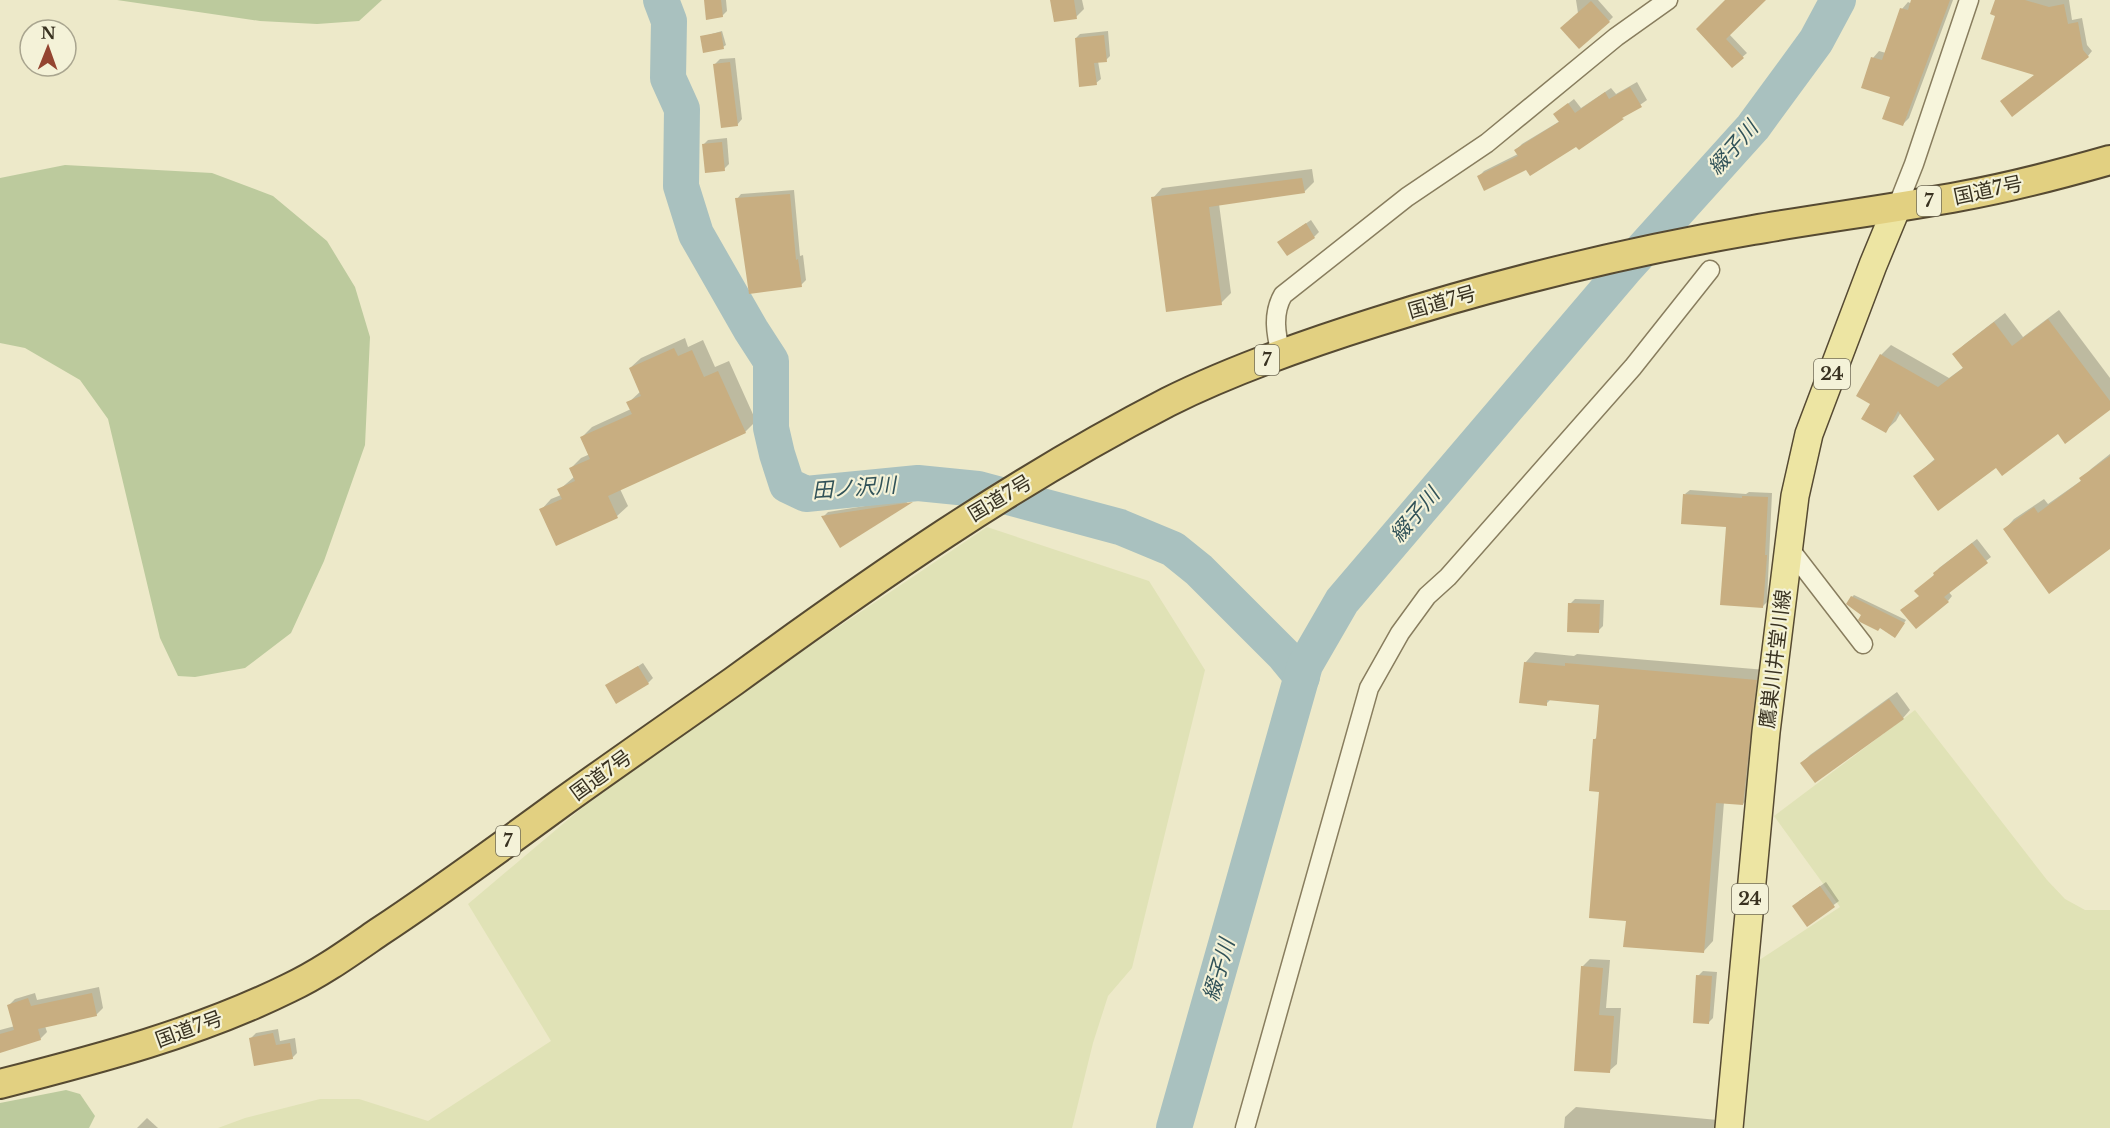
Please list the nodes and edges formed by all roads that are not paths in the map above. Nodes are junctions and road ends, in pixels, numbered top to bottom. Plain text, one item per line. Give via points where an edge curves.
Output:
1 (1668, 0) edge
2 (1969, 0) edge
3 (2110, 160) edge
4 (1897, 207) junction
5 (1710, 270) dead end
6 (1281, 355) junction
7 (1789, 548) junction
8 (1863, 644) dead end
9 (0, 1084) edge
10 (1245, 1128) edge
11 (1729, 1128) edge

1 - 6 street via 1616,37 1487,143 1407,197 1283,295 1276,318
2 - 4 street
3 - 4 highway, 国道7号 / 7 via 1962,196
4 - 6 highway, 国道7号 / 7 via 1747,231 1541,275 1450,298
4 - 7 main road, 鷹巣川井堂川線 / 24 via 1809,434 1795,496
5 - 10 street via 1633,367 1427,596 1400,633 1369,688
6 - 9 highway, 国道7号 / 7 via 1173,400 974,513 325,969 293,987 178,1034
7 - 8 street
7 - 11 main road, 鷹巣川井堂川線 / 24 via 1766,732

